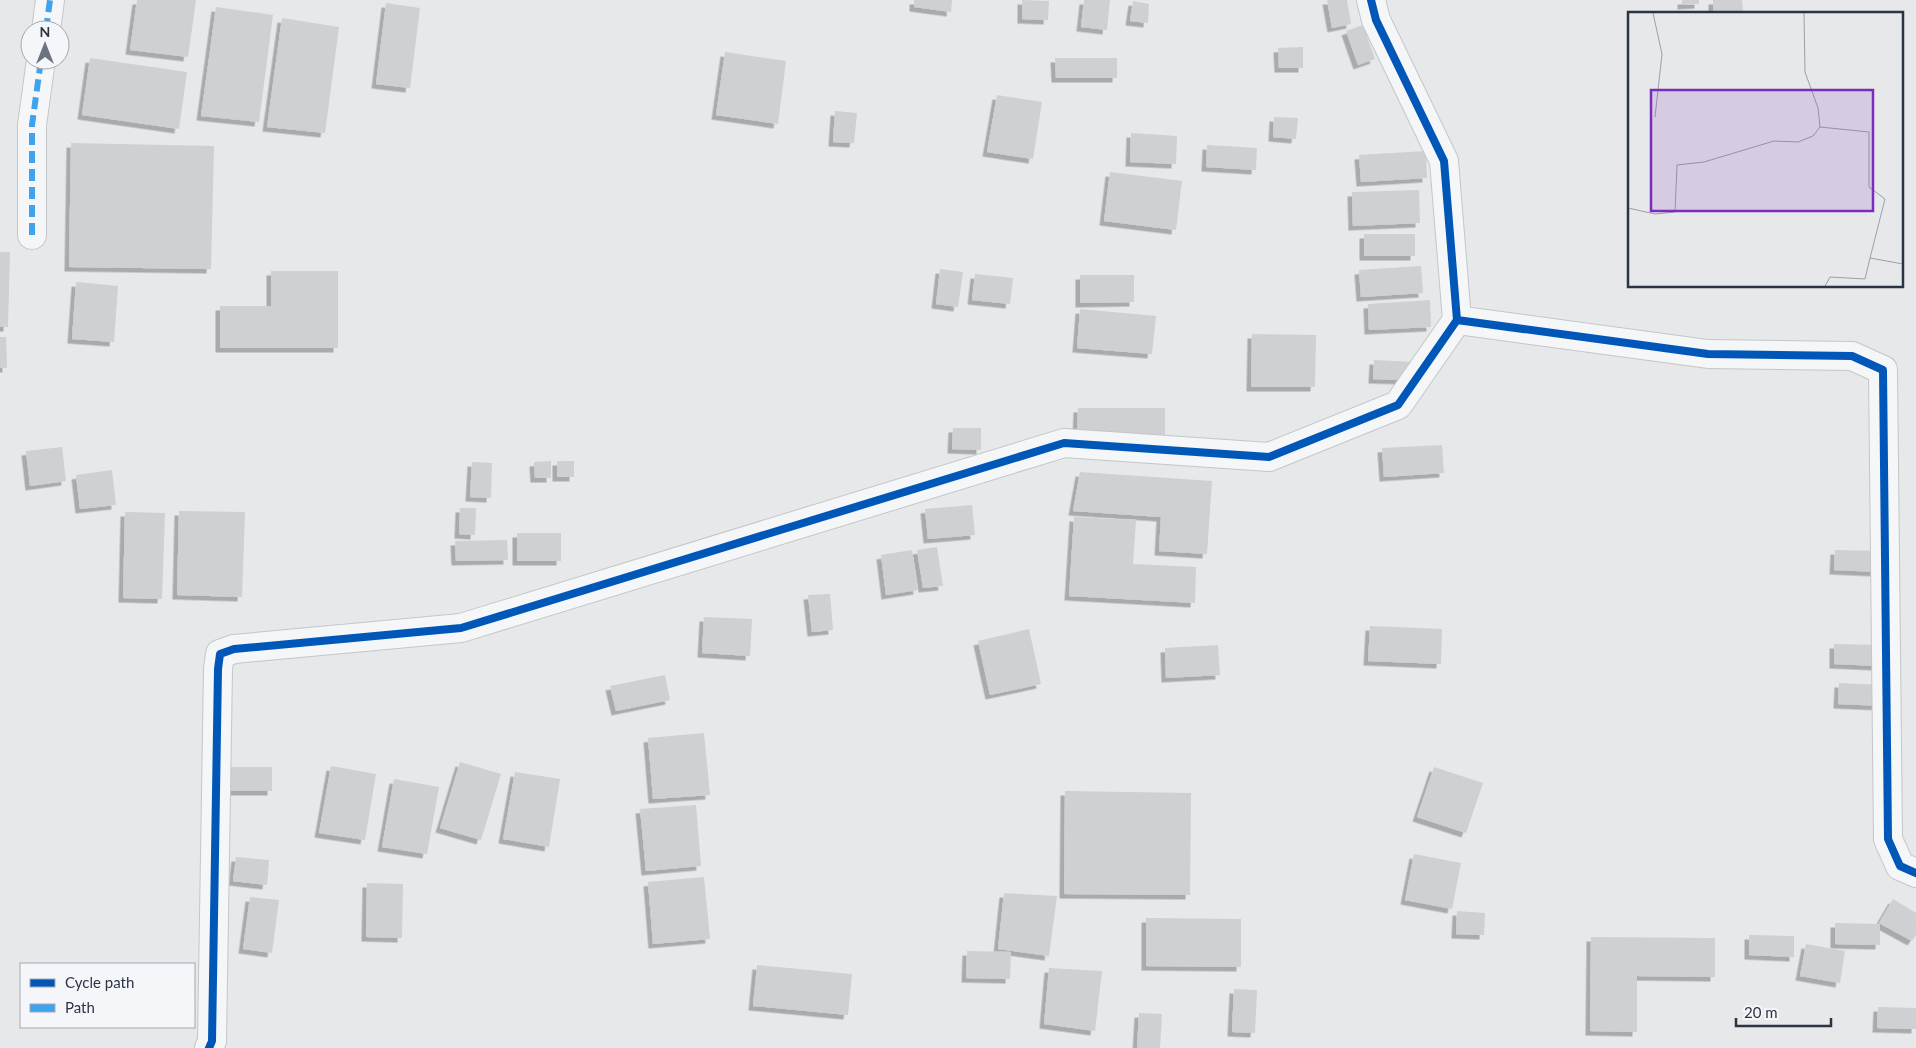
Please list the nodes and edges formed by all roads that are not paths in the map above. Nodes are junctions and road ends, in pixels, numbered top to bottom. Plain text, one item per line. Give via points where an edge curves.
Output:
1 (50, 0) edge
2 (1371, 0) edge
3 (47, 20) edge
4 (40, 70) edge
5 (32, 235) dead end
6 (1457, 320) junction
7 (1916, 873) edge
8 (210, 1048) edge

1 - 3 street
2 - 6 street via 1376,20 1444,161
4 - 5 street via 32,125
6 - 7 street via 1708,354 1852,356 1883,370 1888,839 1900,866
6 - 8 street via 1398,405 1269,457 1064,444 461,628 234,649 220,654

